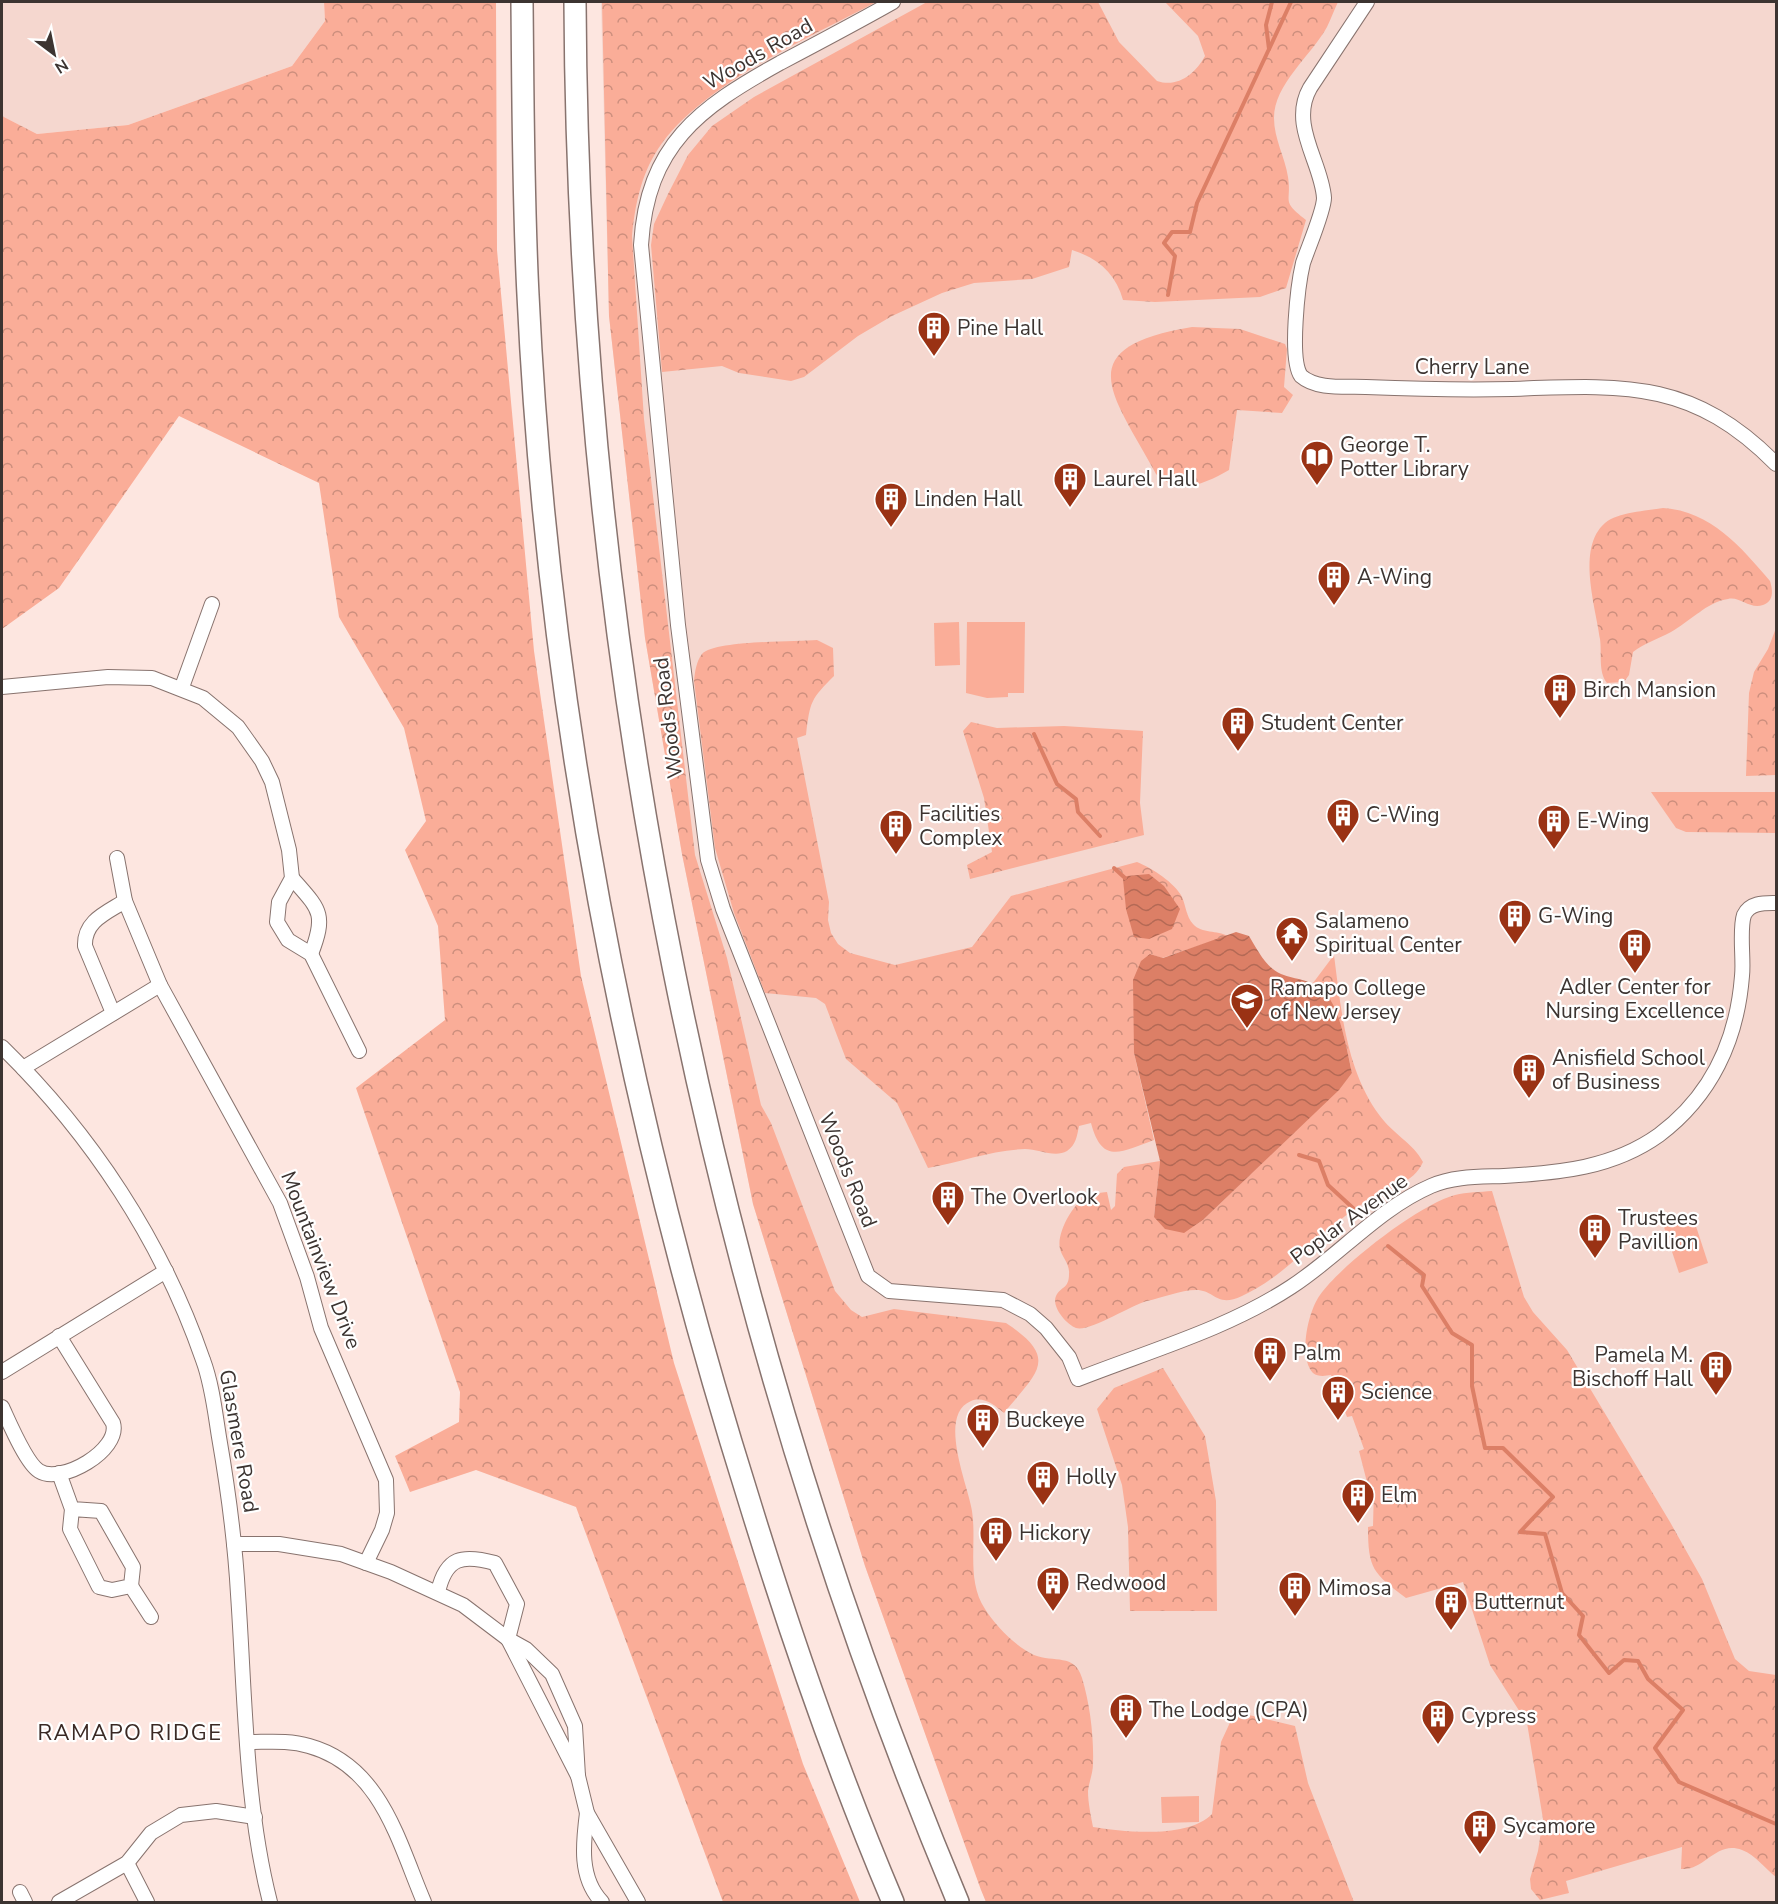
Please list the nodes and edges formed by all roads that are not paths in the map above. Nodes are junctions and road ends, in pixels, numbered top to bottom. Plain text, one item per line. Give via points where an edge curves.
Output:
1 (522, 2) edge
2 (575, 2) edge
3 (893, 2) edge
4 (1367, 2) edge
5 (1776, 464) edge
6 (212, 604) dead end
7 (2, 687) edge
8 (182, 687) junction
9 (117, 858) dead end
10 (292, 878) junction
11 (125, 901) junction
12 (1776, 903) edge
13 (311, 954) junction
14 (160, 985) junction
15 (113, 1013) junction
16 (2, 1047) edge
17 (358, 1051) dead end
18 (23, 1068) junction
19 (166, 1271) junction
20 (59, 1336) junction
21 (2, 1372) edge
22 (1078, 1379) joint
23 (2, 1407) edge
24 (60, 1473) junction
25 (72, 1509) junction
26 (234, 1544) junction
27 (366, 1563) junction
28 (131, 1587) junction
29 (438, 1592) junction
30 (152, 1617) dead end
31 (508, 1639) junction
32 (249, 1742) junction
33 (578, 1776) junction
34 (587, 1813) junction
35 (255, 1817) junction
36 (127, 1863) junction
37 (59, 1902) edge
38 (147, 1902) edge
39 (270, 1902) edge
40 (424, 1902) edge
41 (602, 1902) edge
42 (638, 1902) edge
43 (893, 1902) edge
44 (958, 1902) edge

1 - 43 highway via 527,280 540,455 576,755 617,986 671,1226 734,1452 805,1672
2 - 44 highway via 583,275 604,528 636,760 679,988 729,1211 791,1434 862,1652
3 - 22 street, Woods Road via 712,104 671,148 655,176 642,221 642,268 701,814 708,860 723,909 868,1276 889,1291 1003,1300 1030,1314 1046,1328 1069,1357
4 - 5 street, Cherry Lane via 1304,103 1309,146 1324,199 1303,266 1296,320 1298,371 1306,380 1320,385 1414,389 1594,386 1649,390 1714,414 1739,430
6 - 8 street
7 - 8 street via 119,677 152,678
8 - 10 street via 221,711 244,734 262,762 281,814
9 - 11 street, Mountainview Drive
10 - 13 street via 318,908 320,931
10 - 13 street via 279,902 277,922 288,939
11 - 14 street, Mountainview Drive
11 - 15 street via 93,921 85,937 85,946
12 - 22 street, Poplar Avenue via 1760,903 1744,915 1743,975 1737,1018 1725,1055 1707,1087 1679,1120 1651,1141 1589,1167 1559,1173 1453,1178 1429,1187 1392,1209 1294,1286 1264,1304
13 - 17 street
14 - 15 street
14 - 27 street, Mountainview Drive via 280,1203 321,1328 384,1473 387,1514
15 - 18 street
16 - 18 street, Glasmere Road
18 - 19 street, Glasmere Road via 100,1161
19 - 20 street
19 - 26 street, Glasmere Road via 204,1362
20 - 21 street
20 - 24 street via 114,1428 108,1446 81,1465
23 - 24 street via 35,1468 43,1473
24 - 25 street
25 - 28 street via 101,1511 133,1567
25 - 28 street via 70,1529 99,1587
26 - 27 street via 313,1548
26 - 32 street, Glasmere Road
27 - 29 street
28 - 30 street
29 - 31 street via 463,1605
29 - 31 street via 442,1574 454,1561 473,1557 495,1563 517,1604
31 - 33 street
31 - 33 street via 526,1649 552,1674 575,1726
32 - 35 street, Glasmere Road
32 - 40 street via 308,1746 346,1763 364,1778 383,1804
33 - 34 street
34 - 41 street via 583,1848 586,1872
34 - 42 street
35 - 36 street via 216,1811 181,1815 151,1833
35 - 39 street, Glasmere Road
36 - 37 street
36 - 38 street

